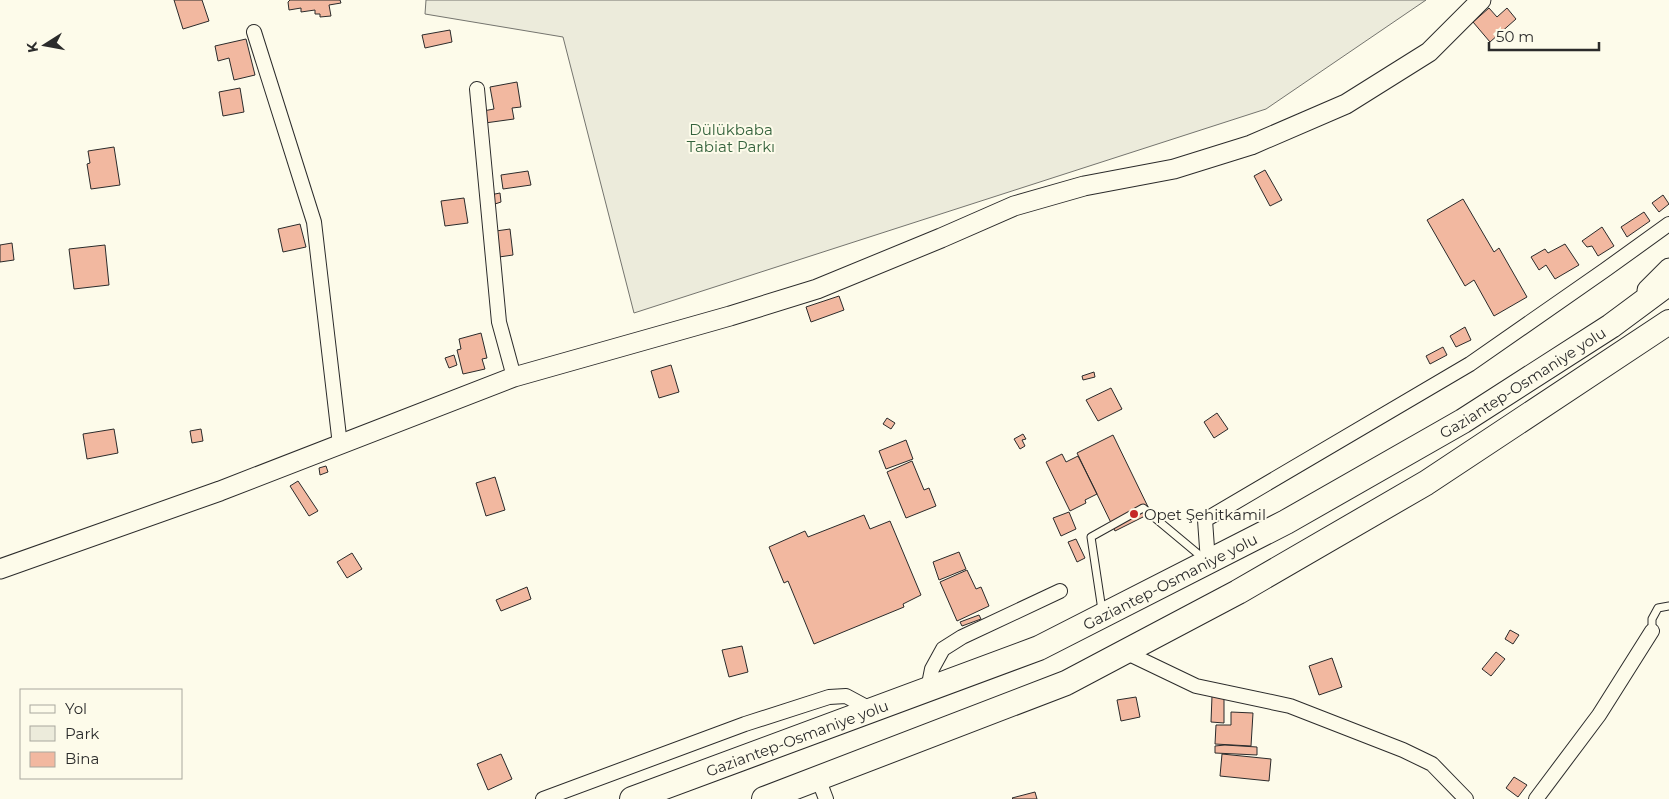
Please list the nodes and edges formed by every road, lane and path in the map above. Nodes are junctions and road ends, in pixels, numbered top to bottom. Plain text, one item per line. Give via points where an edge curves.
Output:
1 (1482, 0) edge
2 (254, 32) dead end
3 (477, 89) dead end
4 (1669, 224) edge
5 (1669, 268) edge
6 (1669, 284) edge
7 (1669, 322) edge
8 (1611, 326) junction
9 (1669, 332) edge
10 (1645, 339) junction
11 (514, 377) junction
12 (340, 446) junction
13 (1208, 562) junction
14 (0, 569) edge
15 (1060, 591) dead end
16 (1669, 606) edge
17 (1103, 615) junction
18 (1652, 631) joint
19 (1125, 652) junction
20 (928, 689) junction
21 (872, 710) junction
22 (822, 788) edge
23 (543, 799) edge
24 (632, 799) edge
25 (764, 799) edge
26 (1466, 799) edge
27 (1536, 799) edge

1 - 11 street via 1429,52 1346,104 1251,145 1174,169 1084,186 1014,206 817,289
2 - 12 street via 314,222
3 - 11 street via 499,322
4 - 13 street via 1470,364 1205,520
5 - 8 street
6 - 8 highway, Gaziantep-Osmaniye yolu
7 - 10 highway, Gaziantep-Osmaniye yolu
8 - 13 highway, Gaziantep-Osmaniye yolu via 1463,421 1286,522
9 - 10 street
10 - 19 highway, Gaziantep-Osmaniye yolu via 1426,483 1238,592
11 - 12 street
12 - 14 street
13 - 17 highway, Gaziantep-Osmaniye yolu
13 - 17 lane via 1143,508 1091,537
15 - 20 street via 943,649 932,669
16 - 18 lane via 1658,608 1652,619
17 - 20 highway, Gaziantep-Osmaniye yolu via 1039,648
18 - 27 street via 1599,714
19 - 22 highway, Gaziantep-Osmaniye yolu via 1066,683
19 - 26 street via 1196,686 1290,706 1404,750 1432,764
20 - 21 highway, Gaziantep-Osmaniye yolu
21 - 23 street via 846,696 829,697 745,724
21 - 24 highway, Gaziantep-Osmaniye yolu
22 - 25 highway, Gaziantep-Osmaniye yolu

